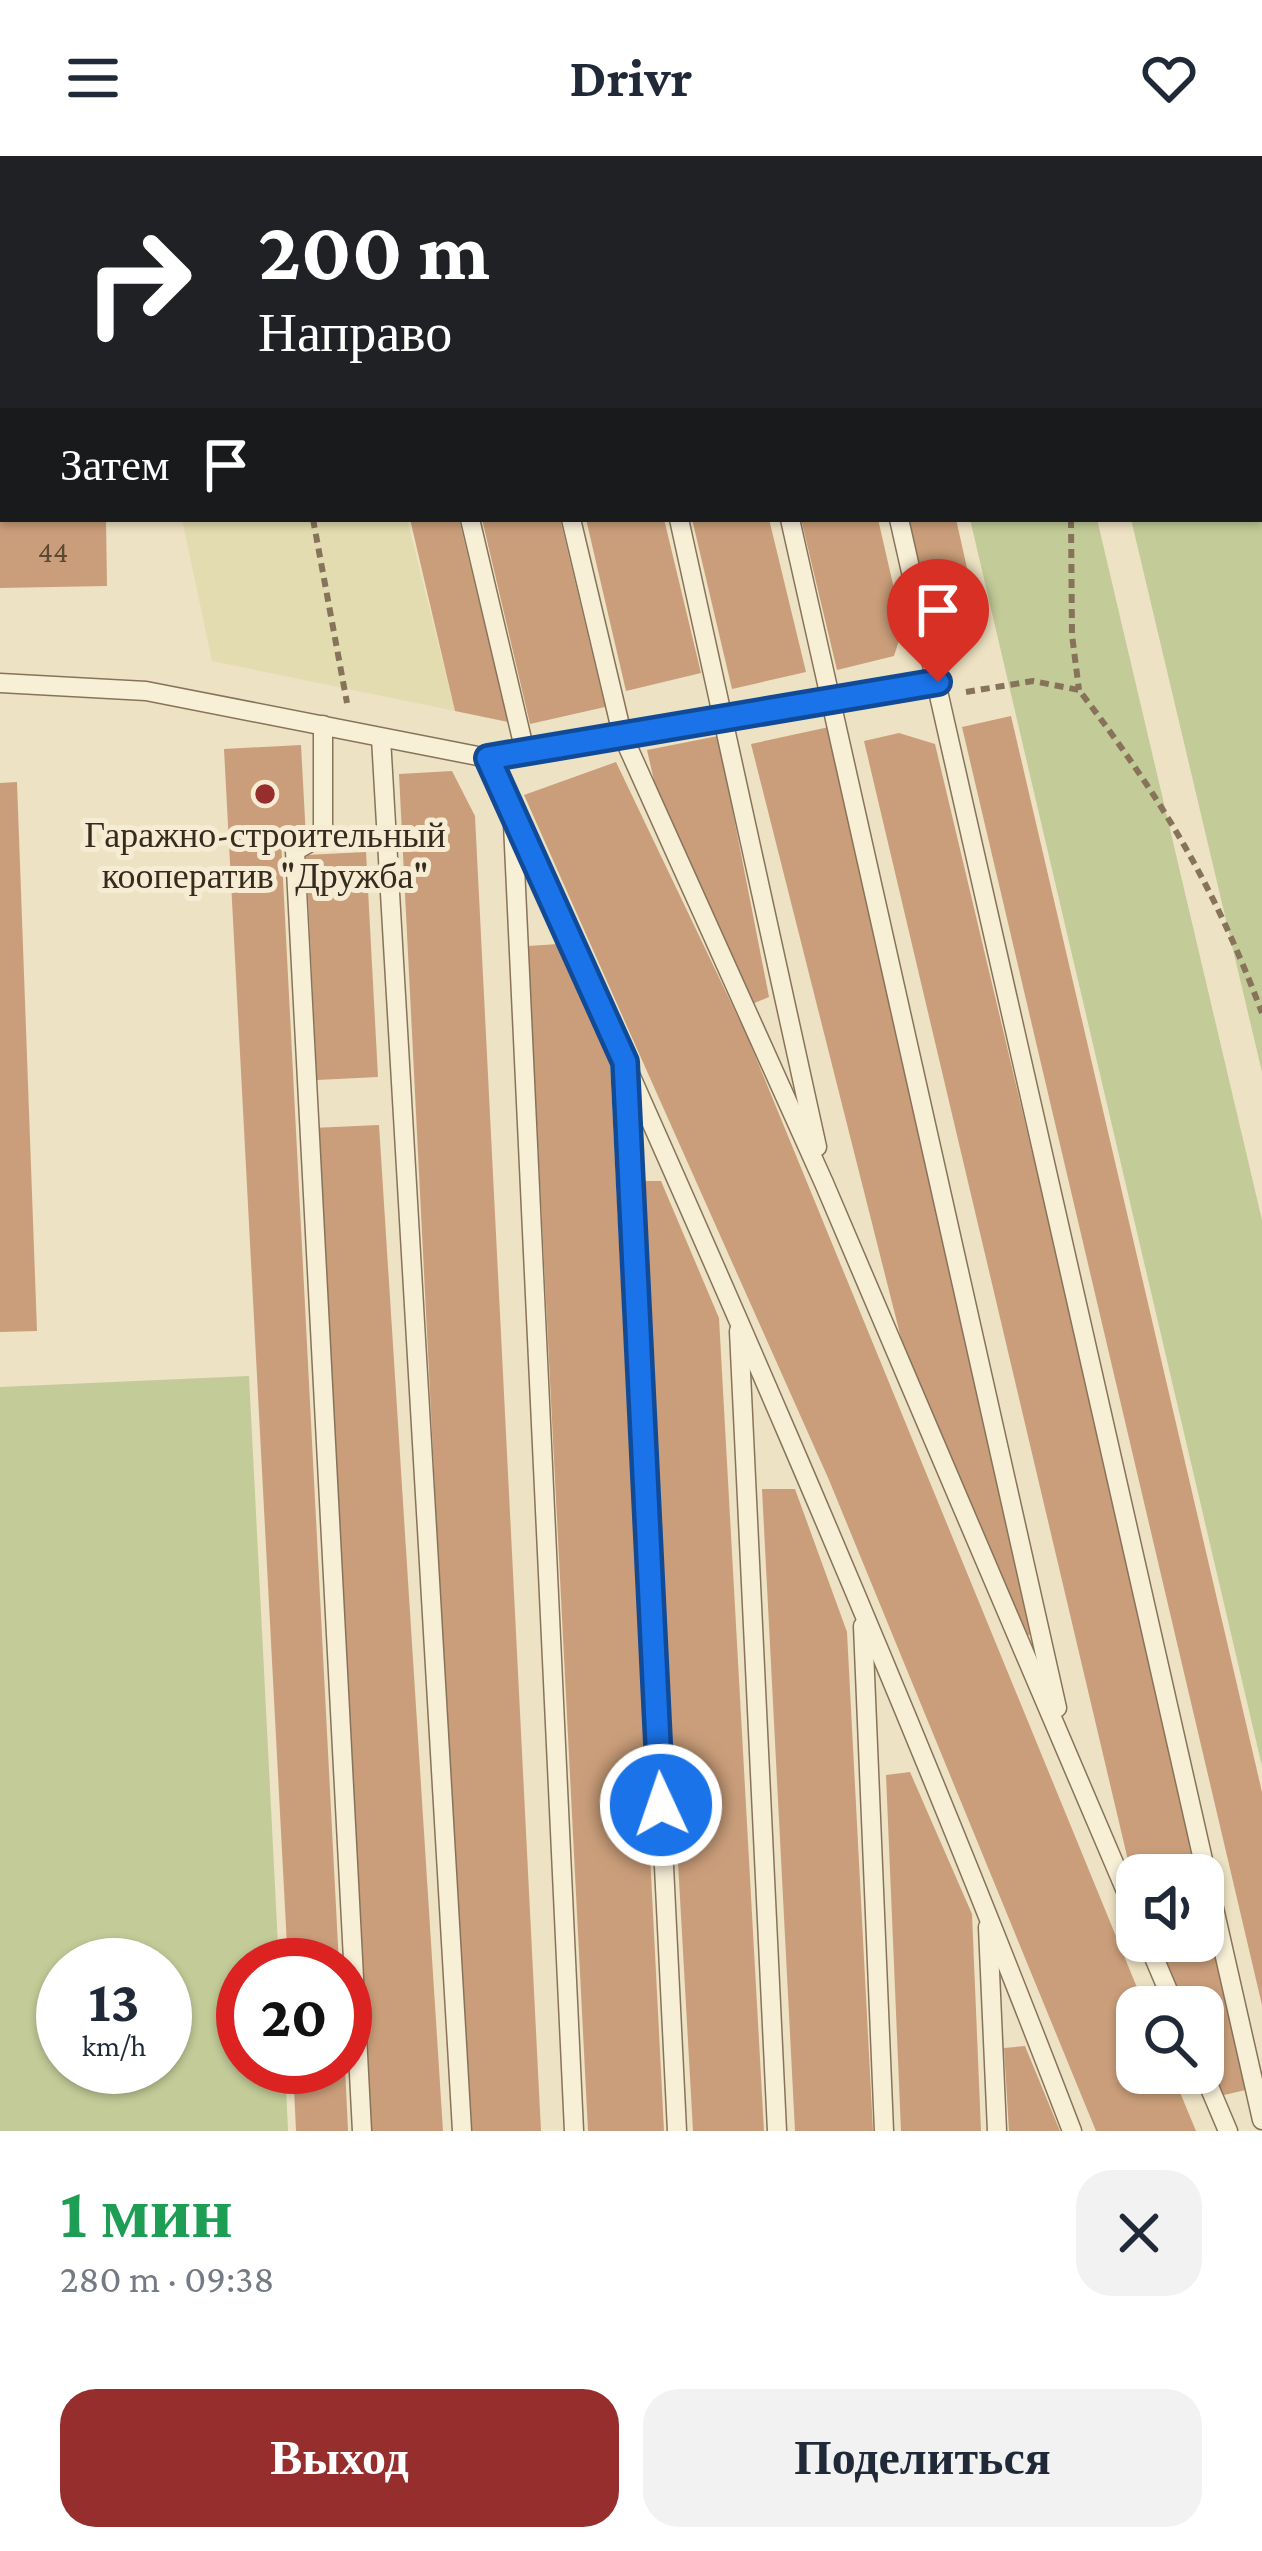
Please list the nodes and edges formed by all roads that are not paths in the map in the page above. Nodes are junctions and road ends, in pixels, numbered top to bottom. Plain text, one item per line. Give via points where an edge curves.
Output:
1 (471, 522) edge
2 (572, 522) edge
3 (681, 522) edge
4 (791, 522) edge
5 (900, 522) edge
6 (0, 683) edge
7 (939, 689) junction
8 (833, 701) junction
9 (727, 721) junction
10 (323, 725) junction
11 (622, 734) junction
12 (380, 739) junction
13 (525, 752) junction
14 (488, 758) junction
15 (513, 813) junction
16 (625, 1062) junction
17 (824, 1183) junction
18 (738, 1314) junction
19 (862, 1612) junction
20 (1067, 1754) junction
21 (1116, 1868) edge
22 (987, 1911) junction
23 (1212, 2094) edge
24 (1262, 2120) edge
25 (362, 2131) edge
26 (462, 2131) edge
27 (574, 2131) edge
28 (677, 2131) edge
29 (777, 2131) edge
30 (884, 2131) edge
31 (997, 2131) edge
32 (1072, 2131) edge
33 (1228, 2131) edge

1 - 13 lane
2 - 11 lane
3 - 9 lane
4 - 8 lane
5 - 7 lane
6 - 10 lane via 146,691
7 - 8 lane
7 - 24 lane
8 - 9 lane
8 - 20 lane
9 - 11 lane
9 - 17 lane
10 - 12 lane
10 - 25 lane via 323,835 295,851
11 - 13 lane
11 - 17 lane
12 - 14 lane
12 - 26 lane
13 - 14 lane
14 - 15 lane
15 - 16 lane
15 - 27 lane
16 - 18 lane
16 - 28 lane
17 - 20 lane
18 - 19 lane
18 - 29 lane
19 - 22 lane
19 - 30 lane
20 - 21 lane
22 - 31 lane
22 - 32 lane
23 - 33 lane

